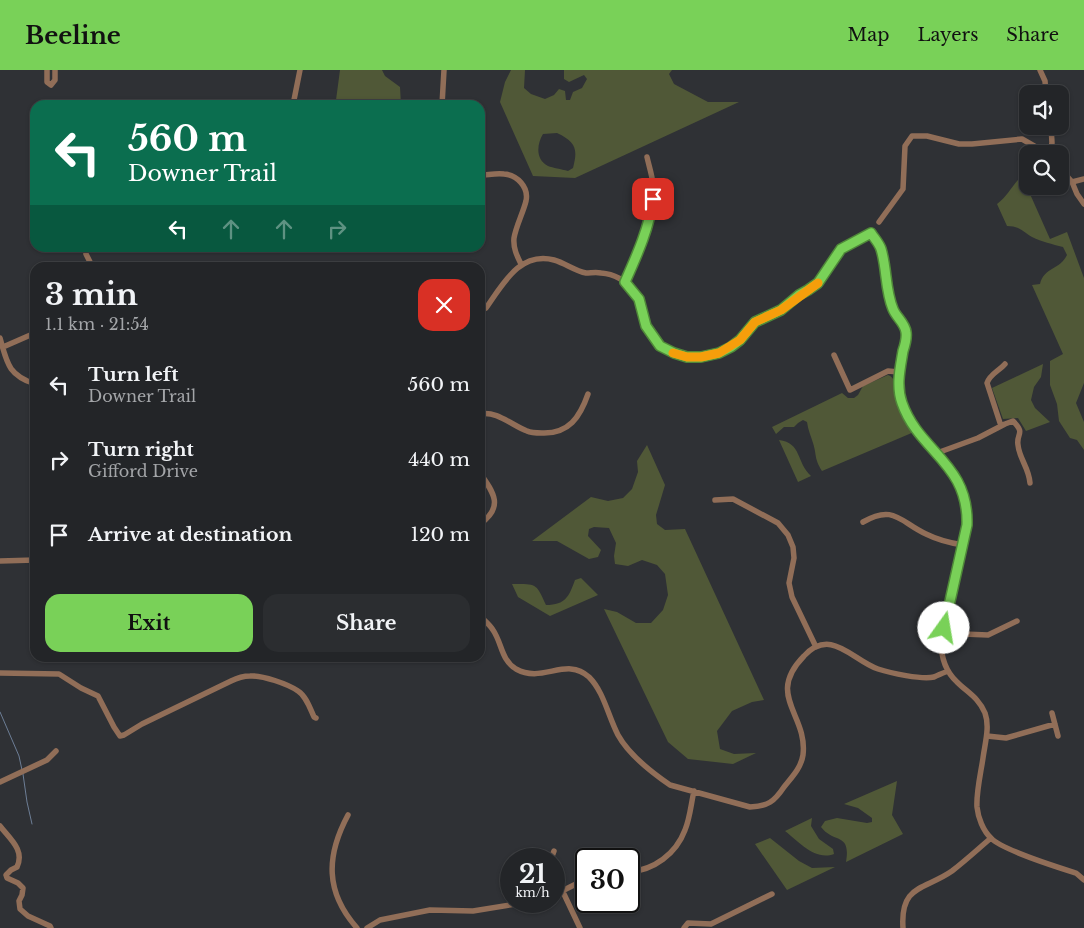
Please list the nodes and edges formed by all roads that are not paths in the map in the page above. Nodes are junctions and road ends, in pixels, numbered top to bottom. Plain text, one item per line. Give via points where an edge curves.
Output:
1 (46, 70) edge
2 (55, 70) edge
3 (300, 70) edge
4 (444, 70) edge
5 (1040, 70) edge
6 (1045, 85) edge
7 (294, 100) edge
8 (442, 100) edge
9 (1032, 145) edge
10 (647, 157) dead end
11 (485, 175) edge
12 (1069, 178) edge
13 (1084, 179) edge
14 (1072, 182) junction
15 (1084, 204) edge
16 (879, 222) dead end
17 (86, 254) dead end
18 (90, 262) edge
19 (521, 264) junction
20 (625, 282) junction
21 (485, 308) edge
22 (30, 335) edge
23 (0, 338) edge
24 (2, 347) junction
25 (834, 355) dead end
26 (1005, 364) dead end
27 (899, 372) junction
28 (30, 382) edge
29 (588, 394) dead end
30 (485, 413) edge
31 (1001, 426) junction
32 (936, 453) junction
33 (485, 481) edge
34 (1030, 483) dead end
35 (714, 500) dead end
36 (485, 521) edge
37 (863, 522) dead end
38 (963, 545) junction
39 (30, 560) edge
40 (0, 561) edge
41 (485, 621) edge
42 (1017, 622) dead end
43 (944, 628) junction
44 (816, 647) junction
45 (948, 670) junction
46 (0, 674) edge
47 (1052, 713) dead end
48 (316, 718) dead end
49 (1055, 724) junction
50 (986, 736) junction
51 (1058, 736) dead end
52 (56, 751) dead end
53 (0, 782) edge
54 (694, 791) junction
55 (348, 815) dead end
56 (0, 826) edge
57 (991, 838) junction
58 (640, 870) edge
59 (1084, 880) edge
60 (772, 894) dead end
61 (565, 905) edge
62 (500, 907) edge
63 (686, 925) edge
64 (51, 928) edge
65 (358, 928) edge
66 (367, 928) edge
67 (580, 928) edge
68 (903, 928) edge

1 - 2 street via 47,82 52,85
3 - 7 street
4 - 8 street
5 - 6 street
9 - 16 street via 1022,139 959,144 927,136 912,136 905,146 903,189
10 - 20 street via 653,184 652,206 640,249
11 - 19 street via 514,177 525,188 526,198 514,239
12 - 14 street
13 - 14 street
14 - 15 street
17 - 18 street
19 - 20 street via 544,258 579,271 612,275
19 - 21 street
20 - 27 street via 639,299 646,326 660,346 687,357 701,357 731,347 755,322 781,310 818,283 841,249 871,233 880,247 893,308 906,331
22 - 24 street
23 - 24 street
24 - 28 street via 12,370
25 - 27 street via 850,390 888,371
26 - 31 street via 989,377 987,383
27 - 32 street via 898,387 907,415
29 - 30 street via 573,423 553,434 529,432
31 - 32 street
31 - 34 street via 1013,421 1018,425 1021,433 1018,446
32 - 38 street via 952,471 965,498 967,525
33 - 36 street via 493,492 495,505
35 - 44 street via 733,499 778,523 788,535 794,558 789,583 792,597
37 - 38 street via 878,515 893,516 942,542
38 - 43 street
39 - 40 street
41 - 54 street via 494,631 504,657 515,668 541,674 564,668 587,676 596,685 618,736 628,749 670,784
42 - 43 street via 988,635 963,634
43 - 45 street via 941,653
44 - 45 street via 834,645 878,669 919,677 933,677
44 - 54 street via 804,656 790,676 787,697 802,733 803,756 799,768 775,800 750,807
45 - 50 street via 957,683 979,702 988,728
46 - 48 street via 59,674 98,696 120,736 242,676 272,680 299,691
47 - 49 street
49 - 50 street via 1006,738
49 - 51 street
50 - 57 street via 977,805 980,819
52 - 53 street via 47,760
54 - 58 street via 685,830 676,846 665,858
55 - 65 street via 335,848 333,882 345,914
56 - 64 street via 16,844 19,853 17,867 6,875 24,888 18,901 20,909
57 - 59 street via 1002,846 1076,873
57 - 68 street via 950,872 912,893 905,904
60 - 63 street via 711,924
61 - 67 street
62 - 66 street via 473,911 430,910 380,920

